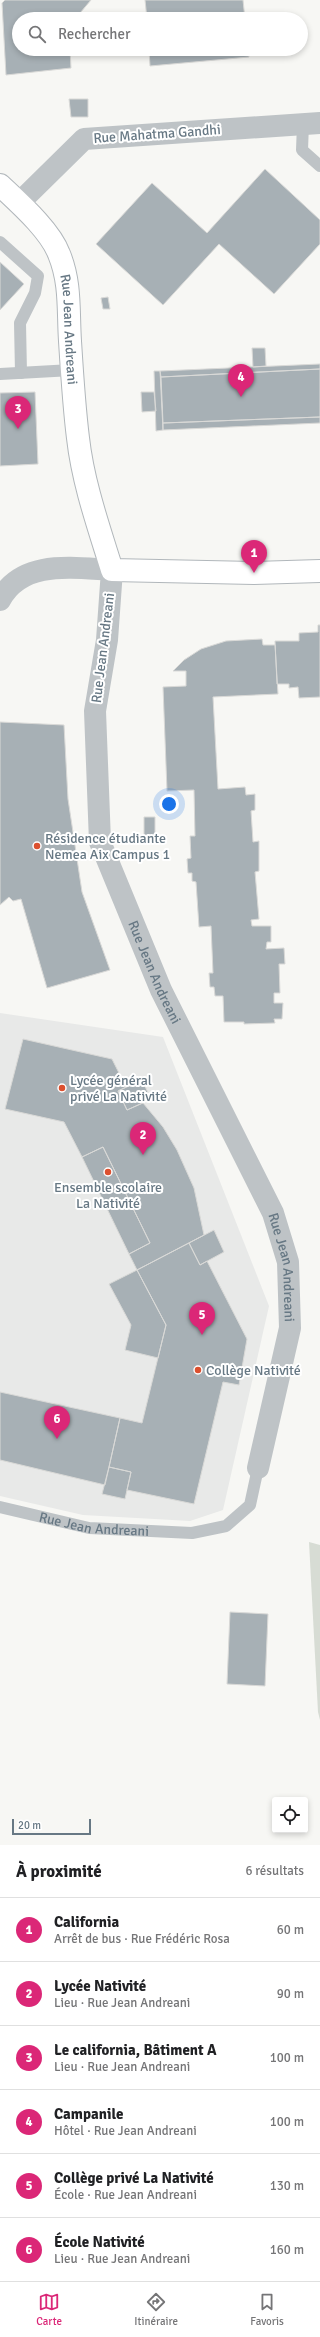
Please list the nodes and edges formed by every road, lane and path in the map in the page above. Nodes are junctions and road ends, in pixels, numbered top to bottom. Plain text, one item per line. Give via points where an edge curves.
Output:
1 (311, 124) edge
2 (320, 166) edge
3 (0, 185) edge
4 (19, 203) junction
5 (0, 242) edge
6 (72, 370) junction
7 (21, 373) junction
8 (0, 374) edge
9 (112, 570) junction
10 (320, 571) edge
11 (0, 600) edge
12 (258, 1468) joint
13 (0, 1507) edge

1 - 2 lane via 302,150
1 - 4 street, Rue Mahatma Gandhi via 84,139
3 - 4 street, Rue Jean Andreani
4 - 6 street, Rue Jean Andreani via 50,238 59,253 69,284
5 - 7 lane via 38,276 35,293 20,323
6 - 7 lane
6 - 9 street, Rue Jean Andreani via 78,440 94,512
7 - 8 lane
9 - 10 street via 254,573
9 - 11 street via 43,570 23,576 5,591
9 - 12 street, Rue Jean Andreani via 107,640 95,711 100,842 161,990 273,1213 288,1262 290,1328
12 - 13 lane, Rue Jean Andreani via 250,1505 226,1526 192,1533 89,1528

